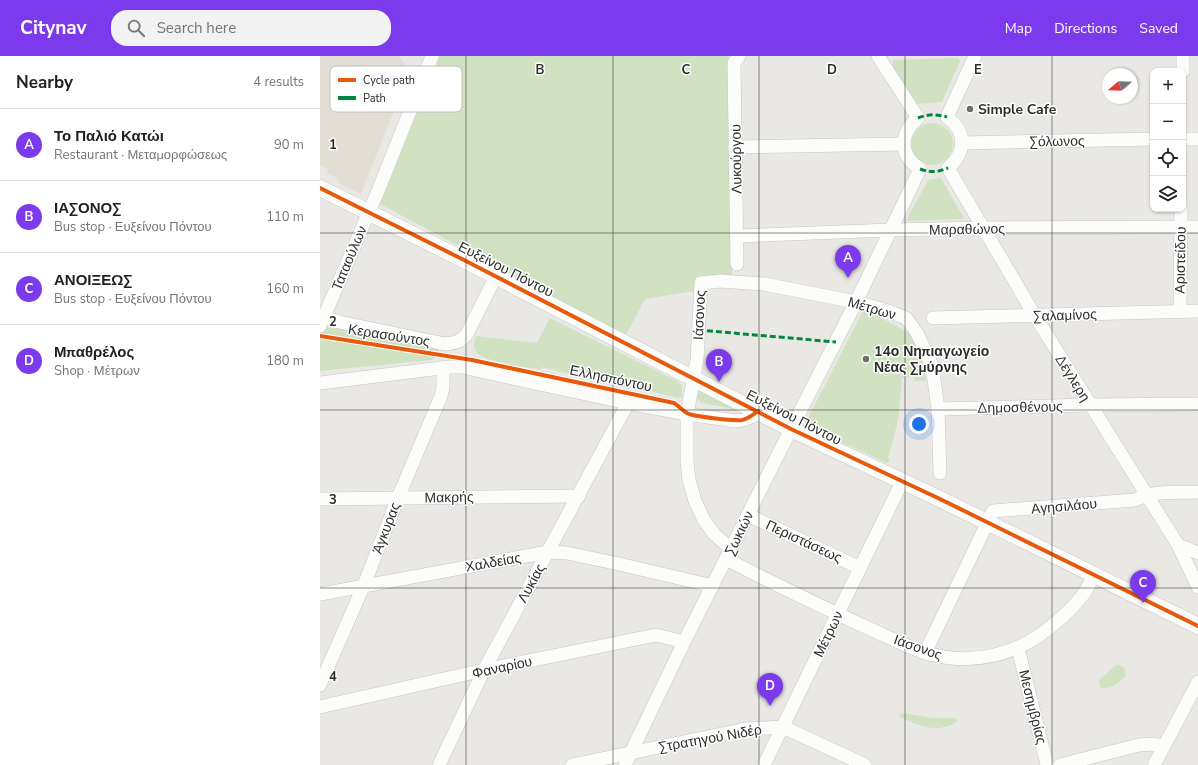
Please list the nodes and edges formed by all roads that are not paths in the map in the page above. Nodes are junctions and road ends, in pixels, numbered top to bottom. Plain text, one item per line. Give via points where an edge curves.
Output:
1 (432, 56) edge
2 (739, 56) edge
3 (878, 56) edge
4 (975, 56) edge
5 (1183, 56) edge
6 (428, 66) edge
7 (1183, 68) edge
8 (410, 112) edge
9 (1150, 139) edge
10 (1186, 139) edge
11 (1198, 139) edge
12 (962, 143) junction
13 (904, 144) junction
14 (736, 147) junction
15 (320, 188) edge
16 (368, 212) junction
17 (1181, 212) edge
18 (1181, 227) junction
19 (1198, 227) edge
20 (983, 228) junction
21 (891, 230) junction
22 (737, 236) junction
23 (737, 264) dead end
24 (496, 276) junction
25 (701, 283) joint
26 (856, 302) junction
27 (1180, 311) junction
28 (1198, 311) edge
29 (1035, 316) junction
30 (933, 318) dead end
31 (321, 320) edge
32 (443, 368) junction
33 (694, 378) junction
34 (320, 383) edge
35 (628, 403) junction
36 (1198, 404) edge
37 (1090, 405) junction
38 (938, 409) junction
39 (758, 411) junction
40 (687, 414) junction
41 (791, 429) junction
42 (940, 473) dead end
43 (902, 482) junction
44 (1198, 492) edge
45 (1146, 494) junction
46 (579, 496) junction
47 (398, 498) junction
48 (320, 499) edge
49 (748, 515) junction
50 (988, 523) junction
51 (1178, 545) junction
52 (548, 552) junction
53 (1198, 553) edge
54 (729, 554) junction
55 (860, 568) junction
56 (1094, 574) junction
57 (364, 585) junction
58 (713, 586) junction
59 (1198, 587) edge
60 (320, 594) edge
61 (838, 615) junction
62 (1198, 626) edge
63 (684, 642) junction
64 (1018, 648) junction
65 (925, 653) junction
66 (484, 670) junction
67 (1198, 682) edge
68 (320, 685) edge
69 (320, 707) edge
70 (783, 727) junction
71 (1163, 746) junction
72 (631, 753) junction
73 (439, 765) edge
74 (572, 765) edge
75 (625, 765) edge
76 (764, 765) edge
77 (865, 765) edge
78 (1047, 765) edge
79 (1060, 765) edge
80 (1154, 765) edge

1 - 6 street, Ταταούλων
2 - 14 street, Λυκούργου via 734,63
3 - 13 street via 918,118 905,134
4 - 12 street via 947,117 958,128
5 - 7 street
8 - 16 street, Ταταούλων
9 - 12 street, Σόλωνος
10 - 11 street
12 - 20 street, Δέγλερη via 956,161 948,168
13 - 14 street
13 - 21 street, Σωκιών via 908,159 920,169
14 - 22 street, Λυκούργου
15 - 16 street, Ευξείνου Πόντου
16 - 24 street, Ευξείνου Πόντου
16 - 31 street, Ταταούλων
17 - 18 street, Αριστείδου
18 - 19 street, Μαραθώνος
18 - 20 street, Μαραθώνος
18 - 27 street, Αριστείδου
20 - 21 street, Μαραθώνος
20 - 29 street, Δέγλερη
21 - 22 street, Μαραθώνος
21 - 26 street, Σωκιών
22 - 23 street, Λυκούργου
24 - 31 street, Κερασούντος via 467,334 459,342 445,344
24 - 33 street, Ευξείνου Πόντου
25 - 26 street, Μέτρων via 720,281 764,284
25 - 33 street, Ιάσονος
26 - 38 street, Μέτρων via 906,318 917,333 932,365
26 - 41 street, Σωκιών
27 - 28 street, Σαλαμίνος
27 - 29 street, Σαλαμίνος
29 - 30 street, Σαλαμίνος
29 - 37 street, Δέγλερη
32 - 34 street, Ελλησπόντου
32 - 35 street, Ελλησπόντου via 468,368
32 - 47 street, Άγκυρας via 441,396
33 - 39 street, Ευξείνου Πόντου
33 - 40 street, Ιάσονος
35 - 40 street, Ελλησπόντου
35 - 46 street, Λυκίας
36 - 37 street, Δημοσθένους
37 - 38 street, Δημοσθένους
37 - 45 street, Δέγλερη
38 - 42 street, Μέτρων
39 - 40 street, Ελλησπόντου via 751,417 735,421
39 - 41 street, Ευξείνου Πόντου
40 - 54 street, Ιάσονος via 687,462 695,501 704,520
41 - 43 street, Ευξείνου Πόντου
41 - 49 street, Σωκιών
43 - 50 street, Ευξείνου Πόντου
43 - 55 street, Μέτρων
44 - 45 street
45 - 50 street, Αγησιλάου via 1135,500 993,512
45 - 51 street, Δέγλερη
46 - 47 street, Μακρής
46 - 52 street, Λυκίας
47 - 48 street, Μακρής
47 - 57 street, Άγκυρας
49 - 54 street, Σωκιών
49 - 55 street, Περιστάσεως
50 - 56 street, Ευξείνου Πόντου
50 - 65 street
51 - 53 street
51 - 59 street, Δέγλερη
52 - 57 street, Χαλδείας
52 - 58 street, Χαλδείας via 567,553
52 - 66 street, Λυκίας
54 - 58 street, Σωκιών
54 - 61 street, Ιάσονος
55 - 61 street, Μέτρων
56 - 62 street, Ευξείνου Πόντου
56 - 64 street, Ιάσονος via 1083,596 1072,608 1044,634
57 - 60 street, Χαλδείας
57 - 68 street, Άγκυρας
58 - 63 street, Σωκιών
61 - 65 street, Ιάσονος
61 - 70 street, Μέτρων
63 - 66 street, Φαναρίου via 656,635
63 - 72 street, Σωκιών
64 - 65 street, Ιάσονος via 985,657 968,658
64 - 78 street, Μεσημβρίας
66 - 69 street, Φαναρίου
66 - 73 street, Λυκίας
67 - 71 street
70 - 72 street, Στρατηγού Νιδέρ via 746,730
70 - 76 street, Μέτρων
70 - 77 street, Στρατηγού Νιδέρ
71 - 79 street via 1139,744
71 - 80 street
72 - 74 street, Στρατηγού Νιδέρ
72 - 75 street, Σωκιών

